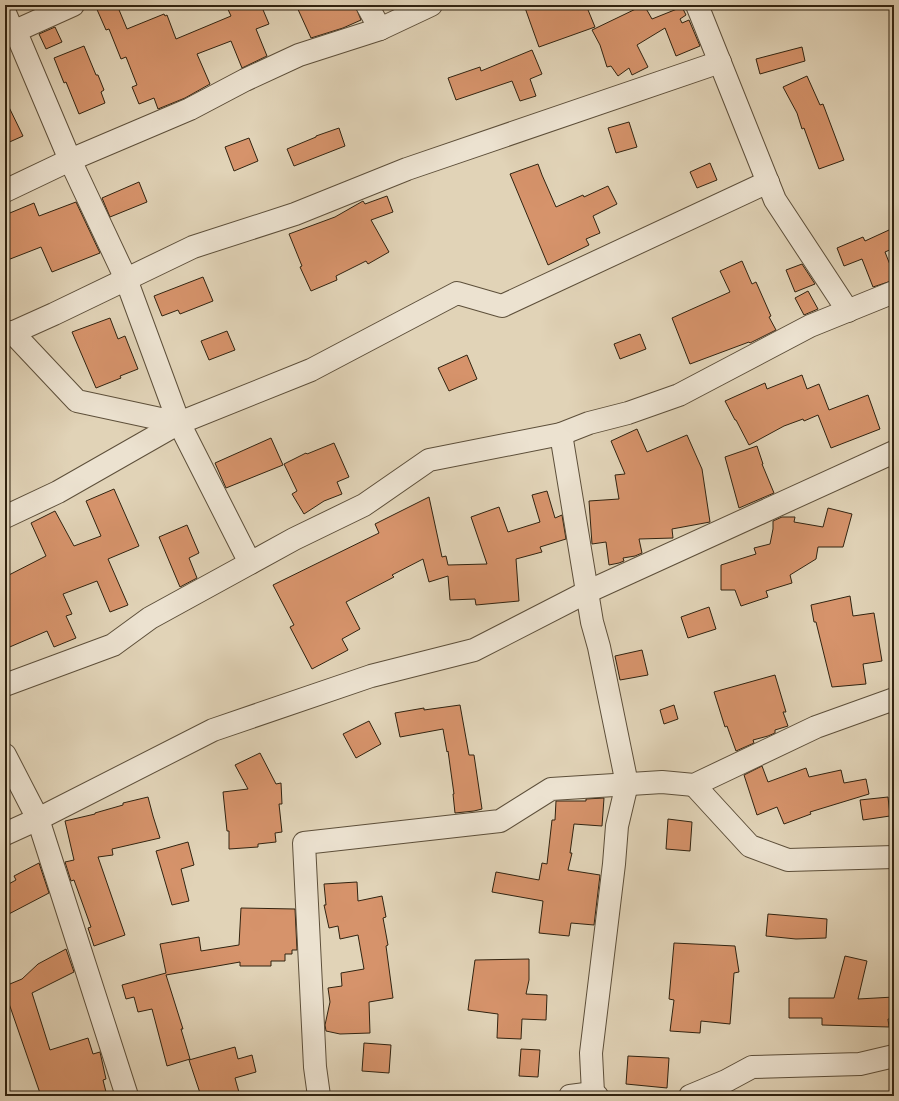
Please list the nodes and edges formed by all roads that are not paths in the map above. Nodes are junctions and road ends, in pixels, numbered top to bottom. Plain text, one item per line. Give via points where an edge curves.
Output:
1 (73, 5) edge
2 (367, 5) edge
3 (431, 5) edge
4 (697, 5) edge
5 (380, 29) junction
6 (10, 31) edge
7 (720, 62) junction
8 (70, 160) junction
9 (768, 182) junction
10 (5, 191) edge
11 (126, 279) junction
12 (894, 292) edge
13 (848, 311) junction
14 (9, 334) edge
15 (179, 423) junction
16 (561, 434) junction
17 (894, 452) edge
18 (5, 516) edge
19 (250, 563) junction
20 (587, 592) junction
21 (5, 685) edge
22 (894, 699) edge
23 (5, 755) edge
24 (627, 784) junction
25 (694, 785) junction
26 (38, 819) junction
27 (5, 834) edge
28 (894, 857) edge
29 (894, 1056) edge
30 (595, 1094) edge
31 (127, 1096) edge
32 (319, 1096) edge
33 (570, 1096) edge
34 (690, 1096) edge

1 - 6 street
2 - 5 street
3 - 5 street
4 - 7 street
5 - 8 street via 299,56 245,80 190,109
6 - 8 street
7 - 9 street
7 - 11 street via 407,169 295,214 193,248
8 - 10 street
8 - 11 street
9 - 13 street via 775,200
9 - 15 street via 502,306 457,293 311,370
11 - 14 street
11 - 15 street
12 - 13 street
13 - 16 street via 810,326 679,396
14 - 15 street via 77,401
15 - 18 street via 58,492
15 - 19 street
16 - 19 street via 430,460 364,505
16 - 20 street
17 - 20 street
19 - 21 street via 150,618 112,645
20 - 24 street
20 - 26 street via 474,650 371,676 213,730
22 - 25 street via 816,727
23 - 26 street
24 - 25 street via 662,782
24 - 30 street via 617,826 591,1054
24 - 32 street via 551,789 500,821 304,844 315,1067
25 - 28 street via 750,846 788,860
26 - 27 street
26 - 31 street
29 - 34 street via 860,1064 752,1067
30 - 33 street

